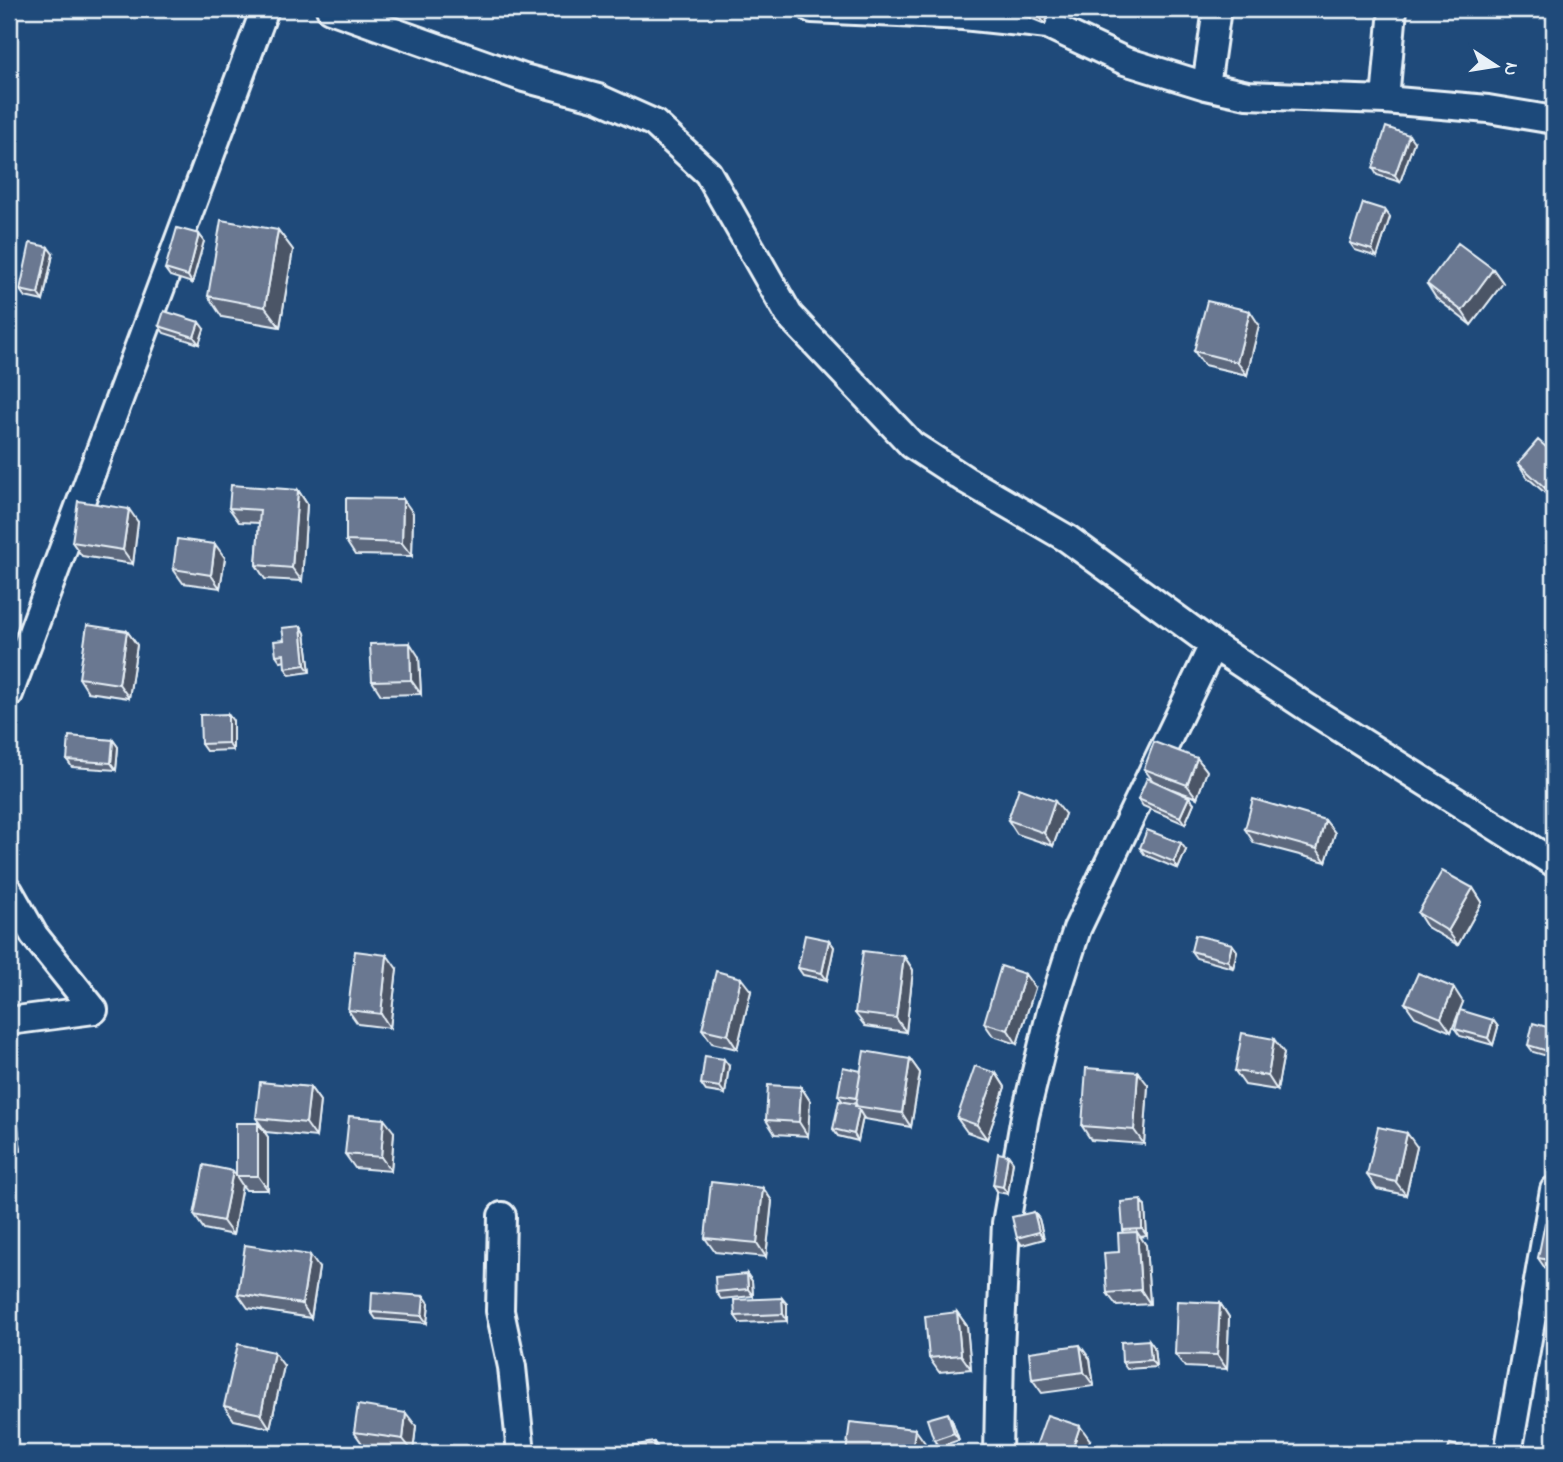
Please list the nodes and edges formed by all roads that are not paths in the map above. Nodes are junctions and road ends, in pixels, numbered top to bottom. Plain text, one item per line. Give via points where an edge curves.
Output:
1 (265, 9) edge
2 (330, 9) edge
3 (812, 9) edge
4 (1217, 9) edge
5 (1393, 9) edge
6 (1206, 86) junction
7 (1385, 100) junction
8 (1554, 120) edge
9 (1213, 645) junction
10 (9, 694) edge
11 (1554, 863) edge
12 (9, 891) edge
13 (9, 1021) edge
14 (1554, 1190) edge
15 (502, 1216) dead end
16 (521, 1453) edge
17 (998, 1453) edge
18 (1508, 1453) edge

1 - 10 street
2 - 9 street via 524,78 598,98 654,124 708,173 789,315 912,445 1069,539
3 - 6 street via 1039,23 1125,61
4 - 6 street
5 - 7 street
6 - 7 street via 1247,95
7 - 8 street
9 - 11 street
9 - 17 street via 1077,929 1051,1011 1025,1115 1006,1223
12 - 13 street via 34,935 94,1010
14 - 18 street
15 - 16 street via 500,1311 512,1367

